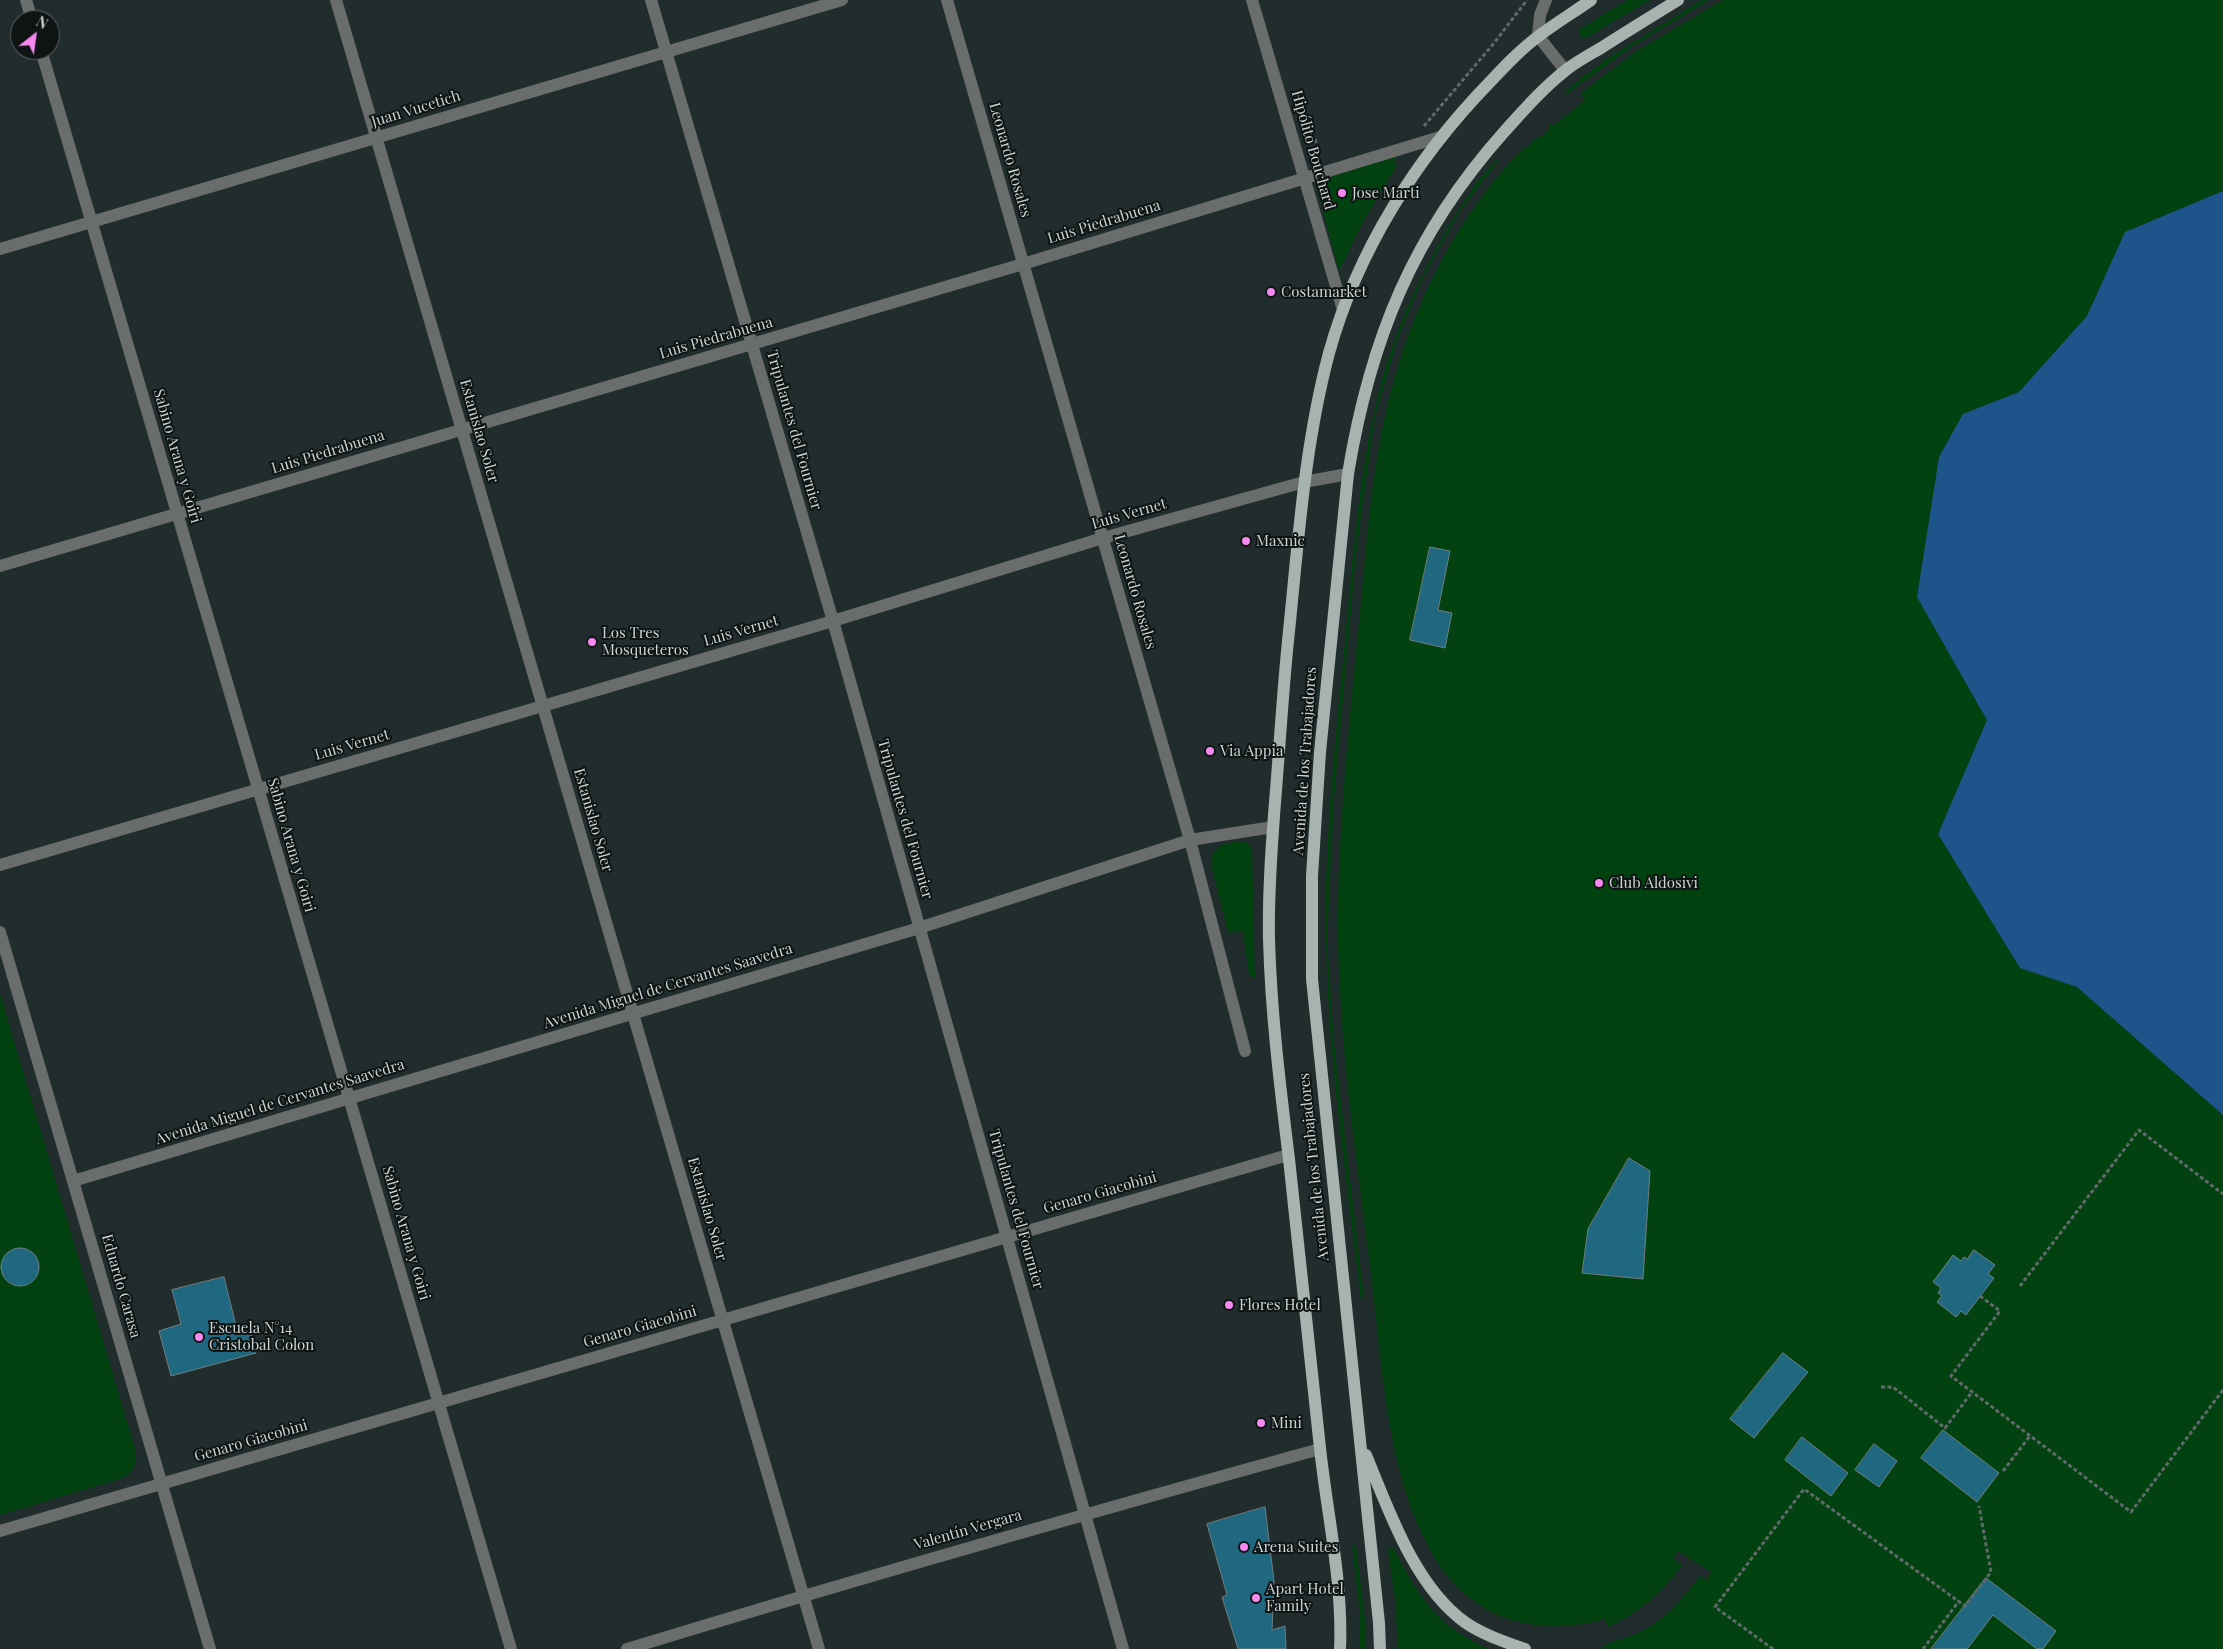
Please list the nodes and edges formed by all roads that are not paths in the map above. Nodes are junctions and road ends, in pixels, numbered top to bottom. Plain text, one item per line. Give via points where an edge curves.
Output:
1 (336, 0) edge
2 (651, 0) edge
3 (842, 0) edge
4 (946, 0) edge
5 (1252, 0) edge
6 (1546, 0) edge
7 (1591, 0) edge
8 (1678, 0) edge
9 (1538, 36) junction
10 (666, 51) junction
11 (44, 60) edge
12 (1565, 70) junction
13 (1440, 137) junction
14 (376, 138) junction
15 (1304, 178) junction
16 (92, 222) junction
17 (0, 249) edge
18 (1023, 264) junction
19 (1343, 310) junction
20 (752, 344) junction
21 (461, 429) junction
22 (1348, 474) junction
23 (1304, 482) junction
24 (177, 514) junction
25 (1103, 538) junction
26 (0, 566) edge
27 (833, 621) junction
28 (543, 706) junction
29 (258, 789) junction
30 (1273, 827) junction
31 (1190, 840) junction
32 (0, 865) edge
33 (918, 928) junction
34 (0, 932) edge
35 (633, 1014) junction
36 (1245, 1051) dead end
37 (349, 1099) junction
38 (1288, 1155) junction
39 (73, 1180) junction
40 (1008, 1237) junction
41 (723, 1320) junction
42 (438, 1403) junction
43 (1360, 1440) junction
44 (1320, 1449) junction
45 (162, 1483) junction
46 (1085, 1514) junction
47 (0, 1530) edge
48 (804, 1595) junction
49 (210, 1649) edge
50 (511, 1649) edge
51 (627, 1649) edge
52 (818, 1649) edge
53 (1123, 1649) edge
54 (1340, 1649) edge
55 (1380, 1649) edge
56 (1525, 1649) edge

1 - 14 street, Estanislao Soler
2 - 10 street, Tripulantes del Fournier
3 - 10 street, Juan Vucetich
4 - 18 street, Leonardo Rosales
5 - 15 street, Hipólito Bouchard
6 - 9 street via 1540,15
7 - 9 main road, Avenida de los Trabajadores
8 - 12 main road, Avenida de los Trabajadores
9 - 12 street
9 - 13 main road, Avenida de los Trabajadores via 1476,96
10 - 14 street, Juan Vucetich
10 - 20 street, Tripulantes del Fournier
11 - 16 street, Sabino Arana y Goiri
12 - 22 main road, Avenida de los Trabajadores via 1484,154 1443,211 1411,266 1377,348
13 - 15 street, Luis Piedrabuena
13 - 19 main road, Avenida de los Trabajadores via 1386,219
14 - 16 street, Juan Vucetich
14 - 21 street, Estanislao Soler
15 - 18 street, Luis Piedrabuena
15 - 19 street, Hipólito Bouchard
16 - 17 street, Juan Vucetich
16 - 24 street, Sabino Arana y Goiri
18 - 20 street, Luis Piedrabuena
18 - 25 street, Leonardo Rosales
19 - 23 main road, Avenida de los Trabajadores via 1320,392
20 - 21 street, Luis Piedrabuena
20 - 27 street, Tripulantes del Fournier
21 - 24 street, Luis Piedrabuena
21 - 28 street, Estanislao Soler
22 - 23 street, Luis Vernet
22 - 43 main road, Avenida de los Trabajadores via 1320,752 1312,876 1312,979
23 - 25 street, Luis Vernet
23 - 30 main road, Avenida de los Trabajadores
24 - 26 street, Luis Piedrabuena
24 - 29 street, Sabino Arana y Goiri
25 - 27 street, Luis Vernet
25 - 31 street, Leonardo Rosales
27 - 28 street, Luis Vernet
27 - 33 street, Tripulantes del Fournier
28 - 29 street, Luis Vernet
28 - 35 street, Estanislao Soler
29 - 32 street, Luis Vernet
29 - 37 street, Sabino Arana y Goiri
30 - 31 street, Avenida Miguel de Cervantes Saavedra
30 - 38 main road, Avenida de los Trabajadores via 1269,935 1272,1001
31 - 33 street, Avenida Miguel de Cervantes Saavedra
31 - 36 street, Leonardo Rosales
33 - 35 street, Avenida Miguel de Cervantes Saavedra
33 - 40 street, Tripulantes del Fournier
34 - 39 street, Eduardo Carasa
35 - 37 street, Avenida Miguel de Cervantes Saavedra
35 - 41 street, Estanislao Soler
37 - 39 street, Avenida Miguel de Cervantes Saavedra
37 - 42 street, Sabino Arana y Goiri
38 - 40 street, Genaro Giacobini
38 - 44 main road, Avenida de los Trabajadores
39 - 45 street, Eduardo Carasa
40 - 41 street, Genaro Giacobini
40 - 46 street, Tripulantes del Fournier
41 - 42 street, Genaro Giacobini
41 - 48 street, Estanislao Soler
42 - 45 street, Genaro Giacobini
42 - 50 street, Sabino Arana y Goiri
43 - 55 main road, Avenida de los Trabajadores
43 - 56 main road via 1404,1541 1434,1591 1467,1623
44 - 46 street, Valentín Vergara
44 - 54 main road, Avenida de los Trabajadores via 1335,1562
45 - 47 street, Genaro Giacobini
45 - 49 street, Eduardo Carasa
46 - 48 street, Valentín Vergara
46 - 53 street, Tripulantes del Fournier
48 - 51 street, Valentín Vergara
48 - 52 street, Estanislao Soler

